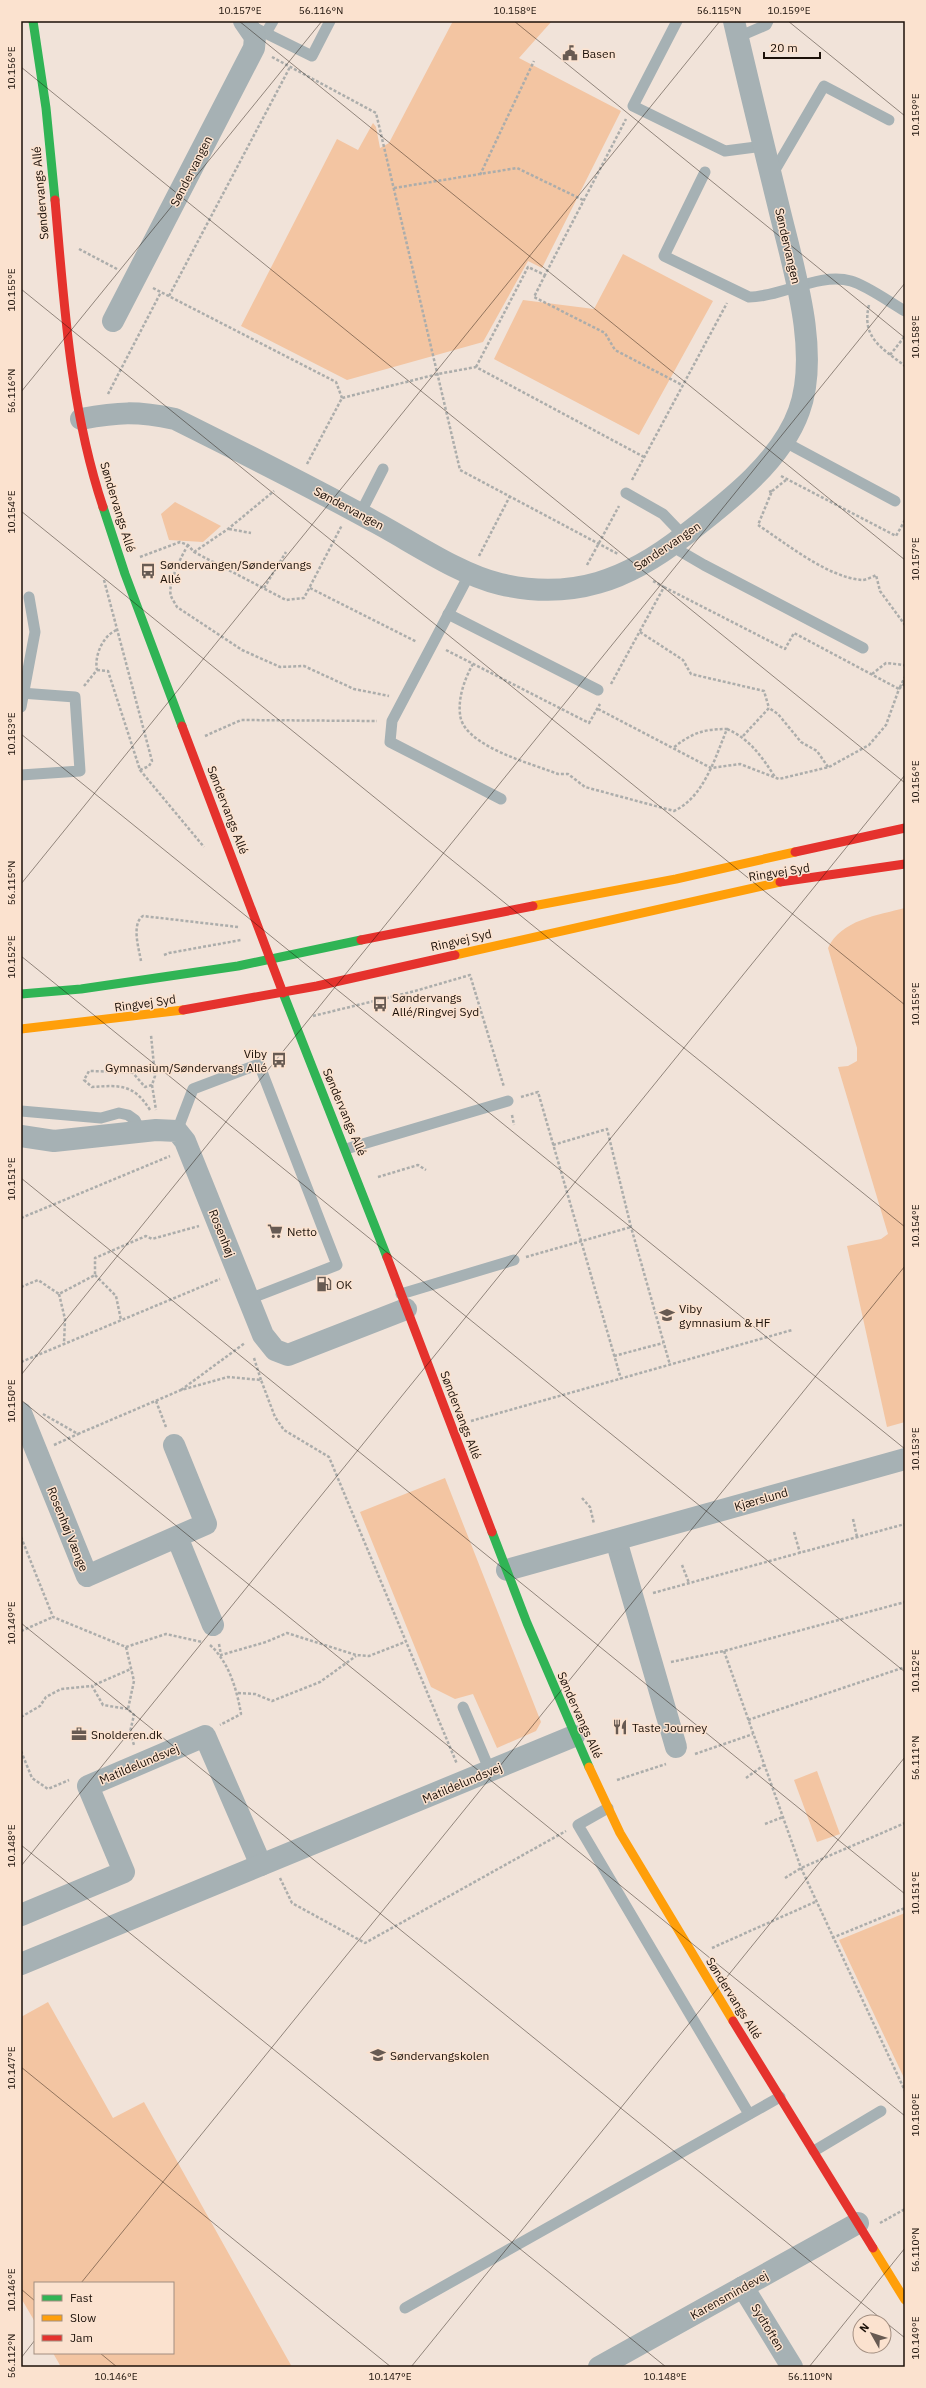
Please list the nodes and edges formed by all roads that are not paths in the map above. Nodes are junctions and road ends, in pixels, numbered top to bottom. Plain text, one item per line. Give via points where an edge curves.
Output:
1 (33, 21) edge
2 (273, 21) edge
3 (330, 21) edge
4 (677, 21) edge
5 (768, 21) edge
6 (736, 29) edge
7 (253, 32) edge
8 (889, 120) dead end
9 (764, 146) junction
10 (705, 172) dead end
11 (771, 177) junction
12 (798, 286) junction
13 (905, 311) edge
14 (113, 321) dead end
15 (88, 418) junction
16 (783, 441) junction
17 (382, 469) dead end
18 (626, 493) road end
19 (894, 501) dead end
20 (355, 511) junction
21 (679, 540) junction
22 (470, 573) junction
23 (29, 597) dead end
24 (448, 614) junction
25 (863, 648) dead end
26 (598, 690) dead end
27 (22, 693) edge
28 (21, 707) edge
29 (21, 775) edge
30 (501, 799) dead end
31 (905, 828) edge
32 (905, 864) edge
33 (271, 959) junction
34 (284, 992) junction
35 (21, 994) edge
36 (21, 1029) edge
37 (508, 1101) road end
38 (21, 1111) edge
39 (160, 1131) junction
40 (21, 1136) edge
41 (346, 1148) junction
42 (514, 1260) road end
43 (249, 1299) junction
44 (403, 1301) junction
45 (28, 1412) edge
46 (174, 1445) road end
47 (905, 1459) edge
48 (177, 1537) junction
49 (608, 1542) junction
50 (507, 1570) junction
51 (213, 1625) dead end
52 (463, 1707) dead end
53 (574, 1736) junction
54 (676, 1747) dead end
55 (490, 1771) junction
56 (608, 1808) junction
57 (266, 1863) junction
58 (21, 1915) edge
59 (21, 1964) edge
60 (780, 2097) junction
61 (881, 2111) dead end
62 (749, 2114) junction
63 (814, 2151) junction
64 (861, 2227) junction
65 (743, 2287) junction
66 (905, 2300) edge
67 (405, 2308) dead end
68 (599, 2367) edge
69 (792, 2367) edge

1 - 15 street, Søndervangs Allé via 46,108 67,333
2 - 7 lane
3 - 7 lane via 312,56
4 - 9 lane via 633,106 725,151
5 - 6 lane via 766,25
6 - 9 street, Søndervangen
7 - 14 street, Søndervangen
8 - 11 lane via 824,86
9 - 11 street, Søndervangen
10 - 12 lane via 664,256 749,297 763,297
11 - 12 street, Søndervangen
12 - 13 lane via 833,279 852,281
12 - 16 street, Søndervangen via 807,350 807,384 798,413
15 - 20 street, Søndervangen via 120,412 175,419
15 - 33 street, Søndervangs Allé via 93,477 122,565
16 - 19 lane
16 - 21 street, Søndervangen via 725,505
17 - 20 lane
18 - 21 lane via 663,514
20 - 22 street, Søndervangen
21 - 22 street, Søndervangen via 638,568 614,578 579,587 535,590 498,583
21 - 25 lane via 680,551
22 - 24 lane
23 - 27 lane via 35,632
24 - 26 lane
24 - 30 lane via 392,721 390,742
27 - 28 lane
27 - 29 lane via 74,697 80,771
31 - 33 street, Ringvej Syd via 676,880 420,927
32 - 34 street, Ringvej Syd via 762,885
33 - 34 street, Søndervangs Allé
33 - 35 street, Ringvej Syd via 183,975 81,989
34 - 36 street, Ringvej Syd via 152,1015
34 - 41 street, Søndervangs Allé
37 - 41 lane
38 - 39 lane via 101,1118 119,1113 128,1114 135,1120
39 - 40 street via 54,1141
39 - 43 street, Rosenhøj via 185,1141
39 - 43 lane via 193,1089 259,1064 337,1265
41 - 44 street, Søndervangs Allé
42 - 44 lane
43 - 44 street, Rosenhøj via 263,1335 275,1350 288,1355
44 - 50 street, Søndervangs Allé
45 - 48 street, Rosenhøj Vænge via 37,1452 86,1576
46 - 48 street, Rosenhøj Vænge via 206,1524
47 - 49 street, Kjærslund
48 - 51 street
49 - 50 street, Kjærslund
49 - 54 street
50 - 53 street, Søndervangs Allé
52 - 55 lane
53 - 55 street, Matildelundsvej
53 - 56 street, Søndervangs Allé
55 - 57 street, Matildelundsvej
56 - 60 street, Søndervangs Allé via 624,1840
56 - 62 lane via 578,1825
57 - 58 street, Matildelundsvej via 205,1736 88,1786 124,1872
57 - 59 street, Matildelundsvej
60 - 62 lane
60 - 63 street, Søndervangs Allé
61 - 63 lane
62 - 67 lane
63 - 64 street, Søndervangs Allé
64 - 65 street, Karensmindevej
64 - 66 street, Søndervangs Allé
65 - 68 street, Karensmindevej
65 - 69 street, Sydtoften

